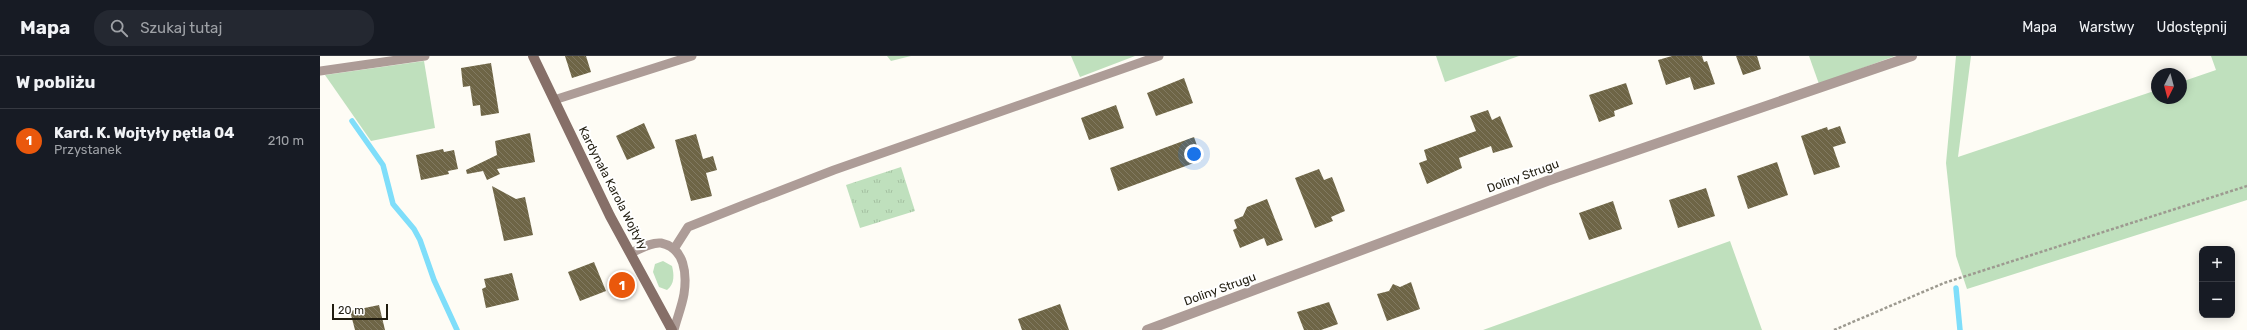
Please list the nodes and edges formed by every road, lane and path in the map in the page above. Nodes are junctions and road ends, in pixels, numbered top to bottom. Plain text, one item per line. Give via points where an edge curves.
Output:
1 (425, 56) edge
2 (532, 56) edge
3 (692, 56) edge
4 (1159, 56) edge
5 (1912, 56) edge
6 (320, 72) edge
7 (554, 100) junction
8 (2247, 186) edge
9 (674, 249) junction
10 (631, 254) junction
11 (673, 330) edge
12 (1147, 330) edge
13 (1834, 330) edge

1 - 6 lane
2 - 7 street, Kardynała Karola Wojtyły
3 - 7 lane
4 - 9 lane via 834,170 688,227
5 - 12 street, Doliny Strugu via 1547,181
7 - 10 street, Kardynała Karola Wojtyły
8 - 13 path via 1944,284
9 - 10 lane via 660,243 649,245
9 - 11 lane via 681,257 685,272 684,294
10 - 11 street, Kardynała Karola Wojtyły

